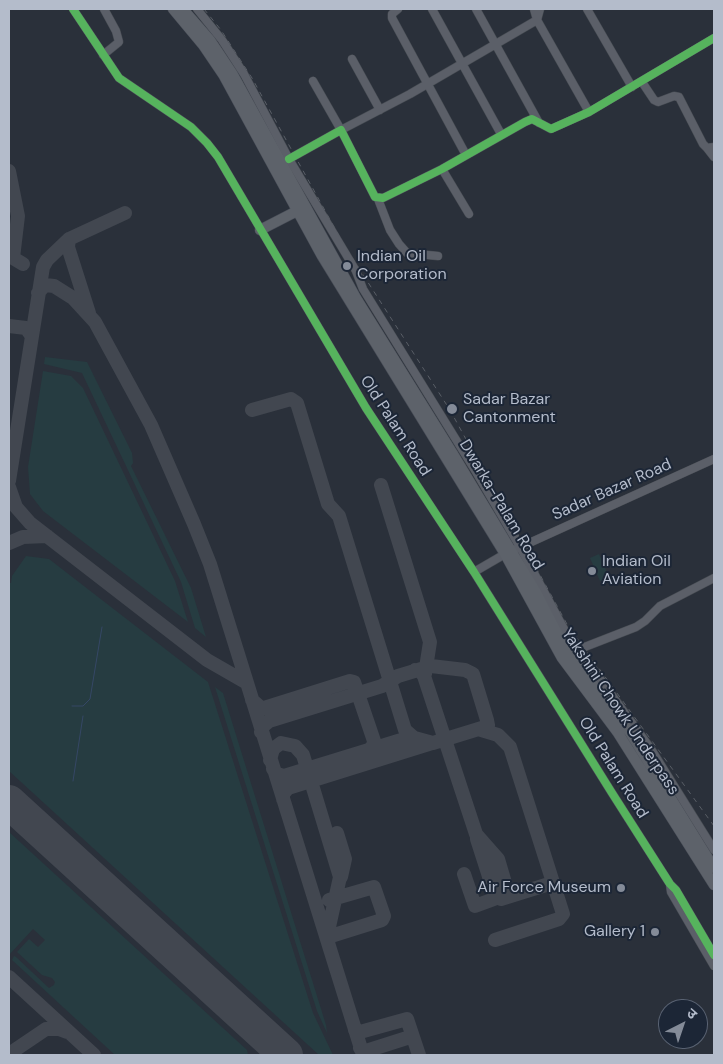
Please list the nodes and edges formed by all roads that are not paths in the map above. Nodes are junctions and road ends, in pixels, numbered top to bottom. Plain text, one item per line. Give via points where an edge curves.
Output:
1 (73, 9) edge
2 (104, 9) edge
3 (173, 9) edge
4 (183, 9) edge
5 (197, 9) edge
6 (398, 9) edge
7 (432, 9) edge
8 (476, 9) edge
9 (534, 9) edge
10 (540, 9) edge
11 (587, 9) edge
12 (537, 20) junction
13 (712, 39) edge
14 (497, 44) junction
15 (714, 49) edge
16 (103, 56) junction
17 (352, 59) dead end
18 (461, 65) junction
19 (313, 81) dead end
20 (642, 82) junction
21 (428, 83) junction
22 (632, 88) junction
23 (380, 110) junction
24 (589, 112) junction
25 (539, 123) junction
26 (340, 130) junction
27 (502, 134) junction
28 (711, 147) edge
29 (466, 155) junction
30 (714, 157) edge
31 (289, 160) junction
32 (442, 169) junction
33 (378, 199) junction
34 (297, 211) junction
35 (469, 214) dead end
36 (260, 230) junction
37 (438, 256) dead end
38 (714, 459) edge
39 (512, 551) junction
40 (474, 572) junction
41 (714, 578) edge
42 (578, 650) junction
43 (696, 830) junction
44 (714, 850) edge
45 (714, 868) edge
46 (714, 885) edge
47 (712, 953) edge
48 (714, 966) edge

1 - 16 street, Old Palam Road
2 - 16 street via 119,42
3 - 34 main road, Dwarka-Palam Road via 224,76
4 - 39 main road, Dwarka-Palam Road via 210,40 232,73 356,298
5 - 31 street via 244,74
6 - 21 street via 392,18
7 - 18 street
8 - 14 street
9 - 12 street
10 - 12 street
11 - 22 street
12 - 14 street
12 - 24 street
13 - 15 street
13 - 20 street
14 - 18 street
14 - 25 street
16 - 36 street, Old Palam Road via 131,88 191,127 207,142
17 - 23 street
18 - 21 street
18 - 27 street
19 - 26 street
20 - 22 street
20 - 28 street via 658,102 679,97
21 - 23 street
21 - 29 street
22 - 24 street
23 - 26 street
24 - 25 street via 551,129
25 - 27 street via 532,119
26 - 31 street
26 - 33 street
27 - 29 street
28 - 30 street
29 - 32 street
31 - 39 street via 356,271 363,290
32 - 33 street
32 - 35 street
33 - 37 street via 390,230 407,253
34 - 36 main road
34 - 39 main road, Dwarka-Palam Road via 348,302
36 - 40 street, Old Palam Road via 366,408
38 - 39 street, Sadar Bazar Road
39 - 40 street, Sadar Bazar Road
39 - 42 street
39 - 43 main road, Dwarka-Palam Road via 572,656 631,734
39 - 46 main road, Yakshini Chowk Underpass via 562,658 618,732
40 - 47 street, Old Palam Road via 676,890
41 - 42 street via 660,606 636,626
42 - 43 street via 650,749
43 - 44 street
43 - 45 main road
47 - 48 street, Old Palam Road

